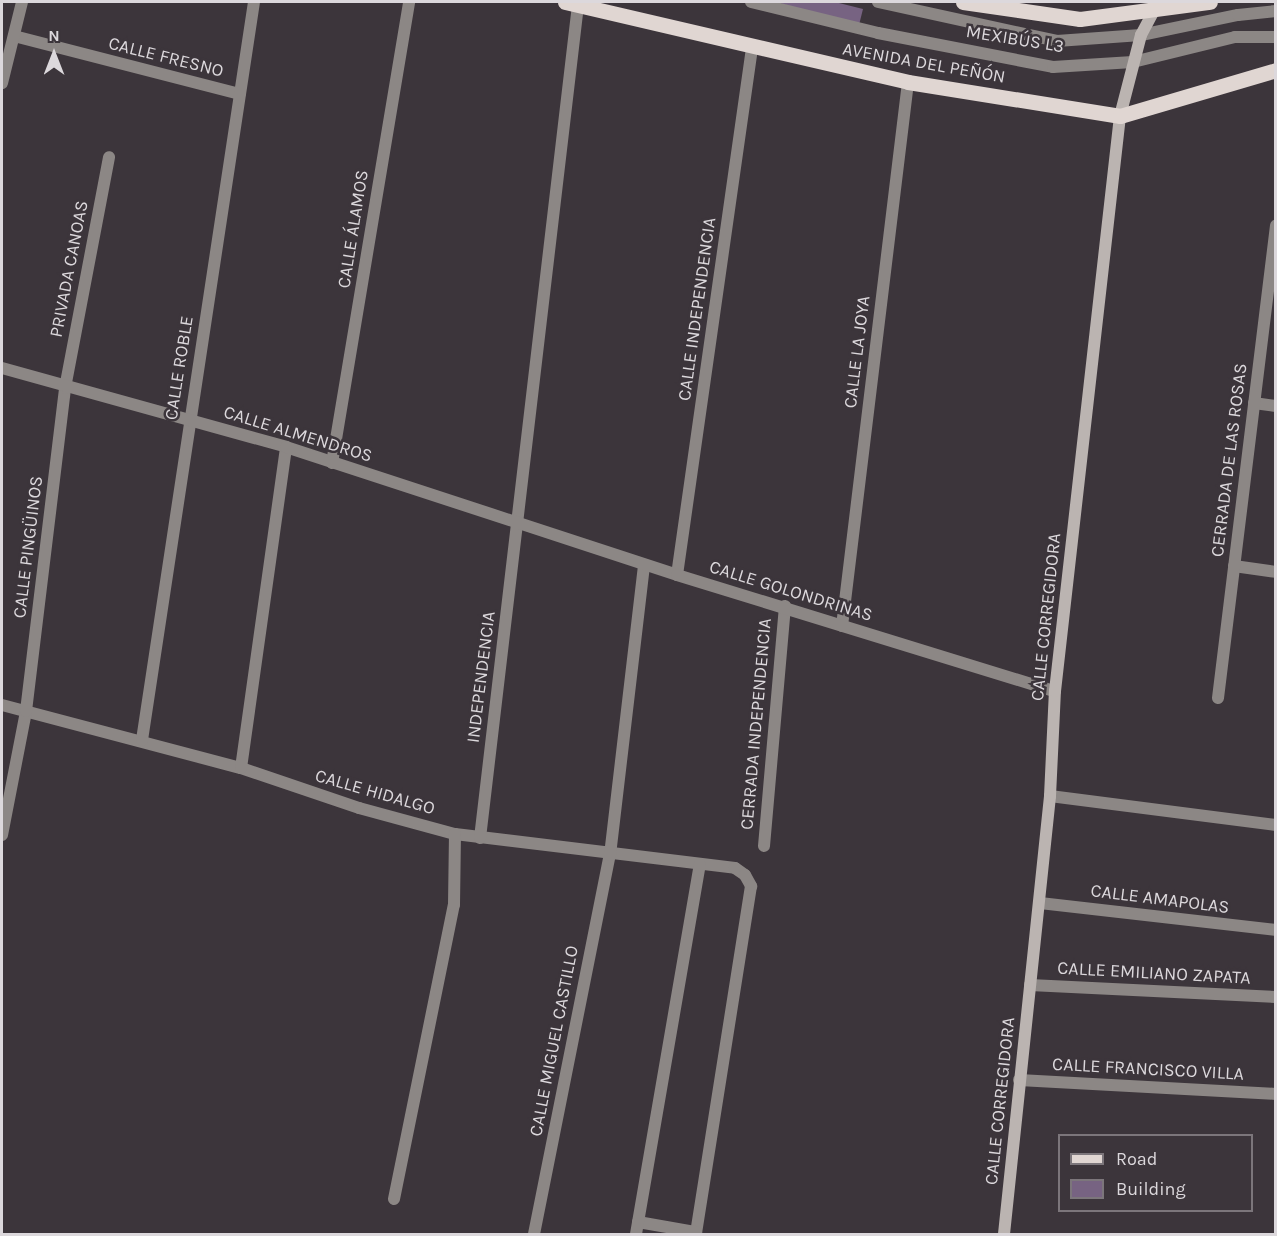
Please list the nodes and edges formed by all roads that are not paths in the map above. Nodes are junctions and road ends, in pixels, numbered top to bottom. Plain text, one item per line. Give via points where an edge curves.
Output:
1 (22, 2) edge
2 (254, 2) edge
3 (409, 2) edge
4 (751, 2) edge
5 (878, 2) edge
6 (963, 2) edge
7 (1210, 2) edge
8 (572, 3) edge
9 (1004, 6) edge
10 (1158, 6) edge
11 (1275, 11) edge
12 (1141, 35) junction
13 (14, 36) junction
14 (1275, 37) edge
15 (752, 48) junction
16 (1133, 62) junction
17 (1275, 70) edge
18 (908, 82) junction
19 (2, 83) edge
20 (240, 94) junction
21 (1120, 116) junction
22 (109, 157) dead end
23 (1275, 226) edge
24 (1274, 250) edge
25 (2, 368) edge
26 (65, 387) junction
27 (1254, 403) junction
28 (1275, 406) edge
29 (189, 419) junction
30 (286, 447) junction
31 (332, 463) junction
32 (518, 521) junction
33 (644, 565) junction
34 (1234, 566) junction
35 (1275, 572) edge
36 (677, 575) junction
37 (785, 606) junction
38 (842, 626) junction
39 (1055, 691) junction
40 (1218, 698) dead end
41 (2, 705) edge
42 (26, 711) junction
43 (142, 740) junction
44 (241, 768) junction
45 (1050, 796) junction
46 (1275, 825) edge
47 (455, 834) junction
48 (2, 835) edge
49 (480, 838) junction
50 (764, 846) dead end
51 (610, 855) junction
52 (699, 864) junction
53 (1040, 903) junction
54 (1275, 930) edge
55 (1030, 985) junction
56 (1275, 997) edge
57 (1019, 1080) junction
58 (1275, 1094) edge
59 (394, 1199) dead end
60 (637, 1228) edge
61 (696, 1233) edge
62 (534, 1234) edge
63 (1004, 1234) edge

1 - 13 street
2 - 20 street, CALLE ROBLE
3 - 31 street, CALLE ÁLAMOS
4 - 16 street, MEXIBÚS L3 via 878,33 1053,67
5 - 12 street, MEXIBÚS L3 via 1057,41
6 - 9 main road
7 - 10 main road
8 - 15 main road, AVENIDA DEL PEÑÓN
8 - 32 street
9 - 10 main road via 1080,19
10 - 12 main road, CALLE CORREGIDORA
11 - 12 street, MEXIBÚS L3
12 - 16 main road, CALLE CORREGIDORA
13 - 19 street
13 - 20 street, CALLE FRESNO
14 - 16 street, MEXIBÚS L3 via 1235,37
15 - 18 main road, AVENIDA DEL PEÑÓN
15 - 36 street, CALLE INDEPENDENCIA
16 - 21 main road, CALLE CORREGIDORA
17 - 21 main road, AVENIDA DEL PEÑÓN
18 - 21 main road, AVENIDA DEL PEÑÓN
18 - 38 street, CALLE LA JOYA
20 - 29 street, CALLE ROBLE
21 - 39 main road, CALLE CORREGIDORA
22 - 26 street, PRIVADA CANOAS
23 - 24 street, CERRADA DE LAS ROSAS
24 - 27 street, CERRADA DE LAS ROSAS
25 - 26 street
26 - 29 street, CALLE ALMENDROS
26 - 42 street, CALLE PINGÜINOS
27 - 28 street
27 - 34 street, CERRADA DE LAS ROSAS
29 - 30 street, CALLE ALMENDROS
29 - 43 street, CALLE ROBLE
30 - 31 street, CALLE ALMENDROS
30 - 44 street
31 - 32 street, CALLE ALMENDROS
32 - 33 street, CALLE GOLONDRINAS
32 - 49 street, INDEPENDENCIA
33 - 36 street, CALLE GOLONDRINAS
33 - 51 street
34 - 35 street
34 - 40 street, CERRADA DE LAS ROSAS
36 - 37 street, CALLE GOLONDRINAS
37 - 38 street, CALLE GOLONDRINAS
37 - 50 street, CERRADA INDEPENDENCIA
38 - 39 street, CALLE GOLONDRINAS
39 - 45 main road, CALLE CORREGIDORA
41 - 42 street, CALLE HIDALGO
42 - 43 street, CALLE HIDALGO
42 - 48 street, CALLE PINGÜINOS
43 - 44 street, CALLE HIDALGO
44 - 47 street, CALLE HIDALGO via 359,808
45 - 46 street
45 - 53 main road, CALLE CORREGIDORA
47 - 49 street, CALLE HIDALGO
47 - 59 street via 454,905
49 - 51 street, CALLE HIDALGO
51 - 52 street, CALLE HIDALGO
51 - 62 street, CALLE MIGUEL CASTILLO
52 - 60 street
52 - 61 street, CALLE HIDALGO via 735,868 751,886
53 - 54 street, CALLE AMAPOLAS
53 - 55 main road, CALLE CORREGIDORA
55 - 56 street, CALLE EMILIANO ZAPATA
55 - 57 main road, CALLE CORREGIDORA
57 - 58 street, CALLE FRANCISCO VILLA
57 - 63 main road, CALLE CORREGIDORA
60 - 61 street

